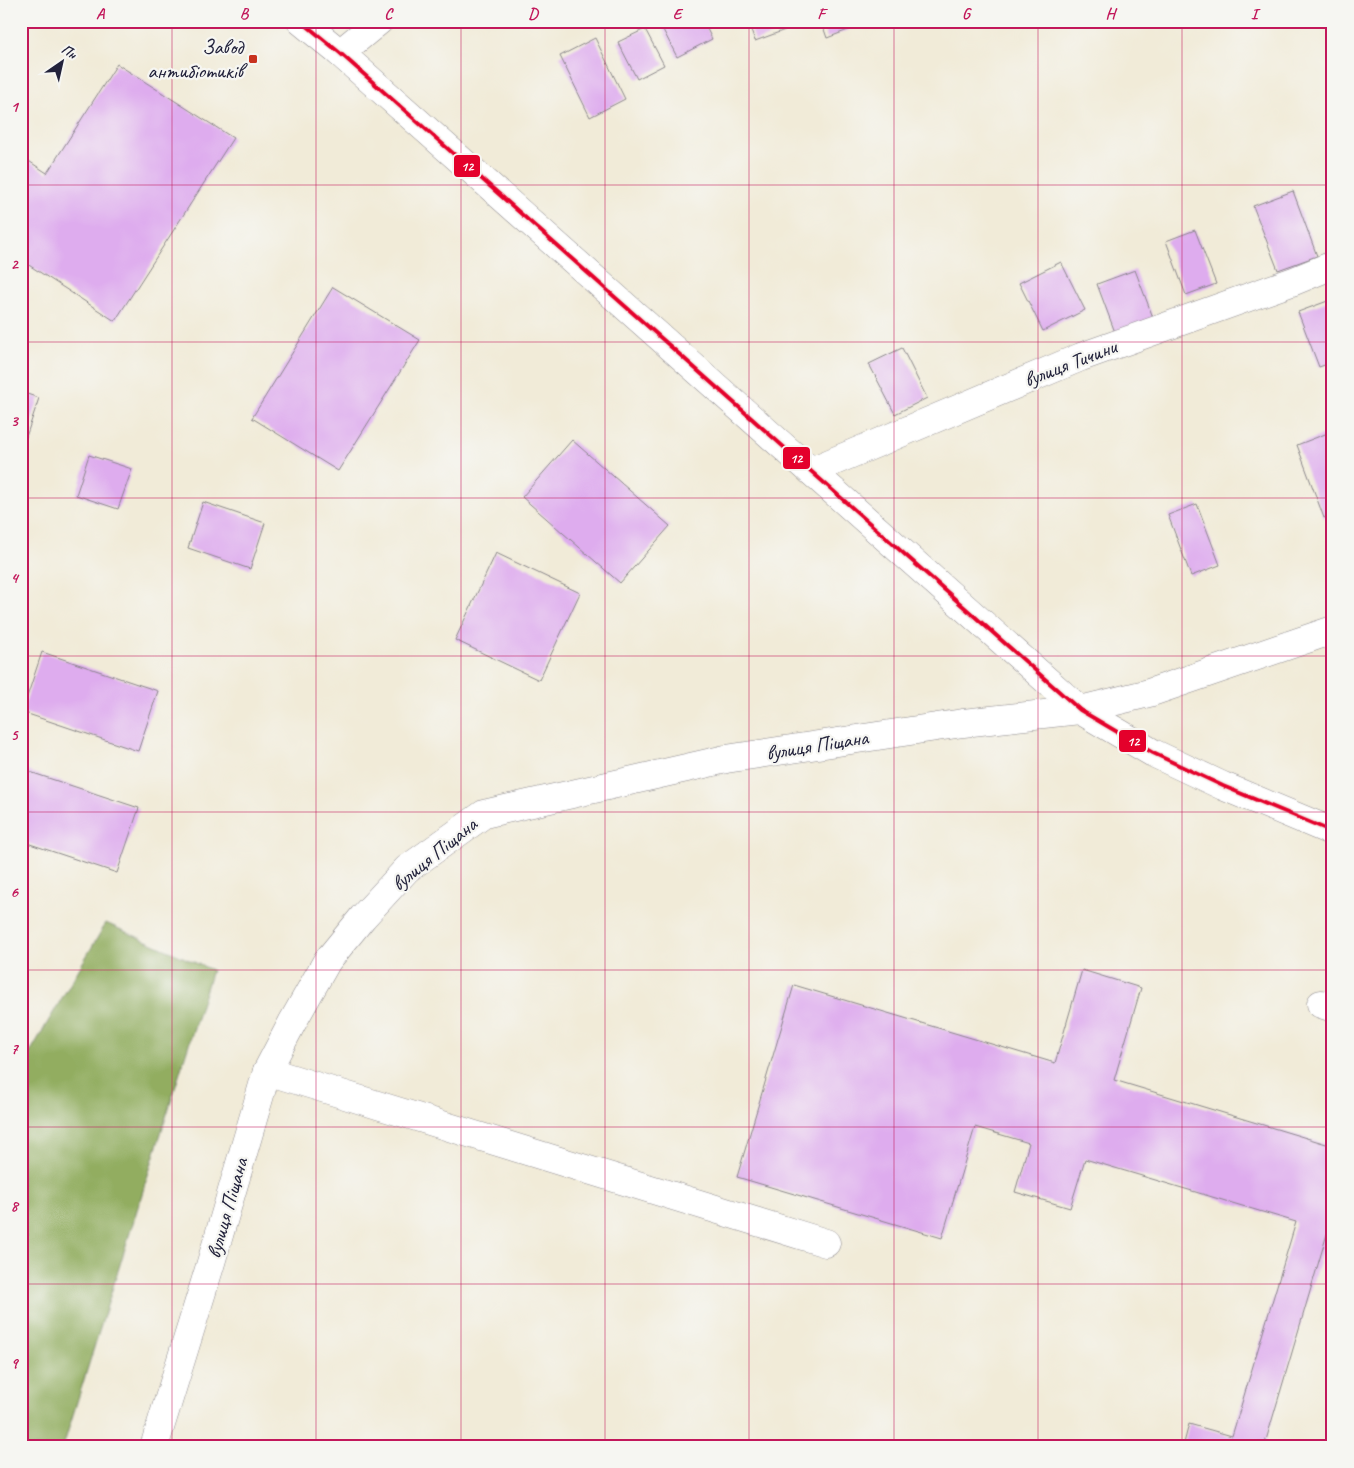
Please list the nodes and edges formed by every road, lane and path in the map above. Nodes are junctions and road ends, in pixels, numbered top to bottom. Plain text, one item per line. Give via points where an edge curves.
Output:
1 (301, 21) edge
2 (379, 21) edge
3 (340, 53) junction
4 (1333, 265) edge
5 (811, 471) junction
6 (1333, 630) edge
7 (1080, 710) junction
8 (1333, 832) edge
9 (267, 1071) junction
10 (826, 1243) dead end
11 (154, 1447) edge

1 - 3 street
2 - 3 street
3 - 5 street
4 - 5 street, вулиця Тичини via 1080,357
5 - 7 street
6 - 7 street, вулиця Піщана via 1149,693
7 - 8 street via 1153,753
7 - 9 street, вулиця Піщана via 963,723 726,759 484,814 407,869 363,917 327,961
9 - 10 street
9 - 11 street, вулиця Піщана

